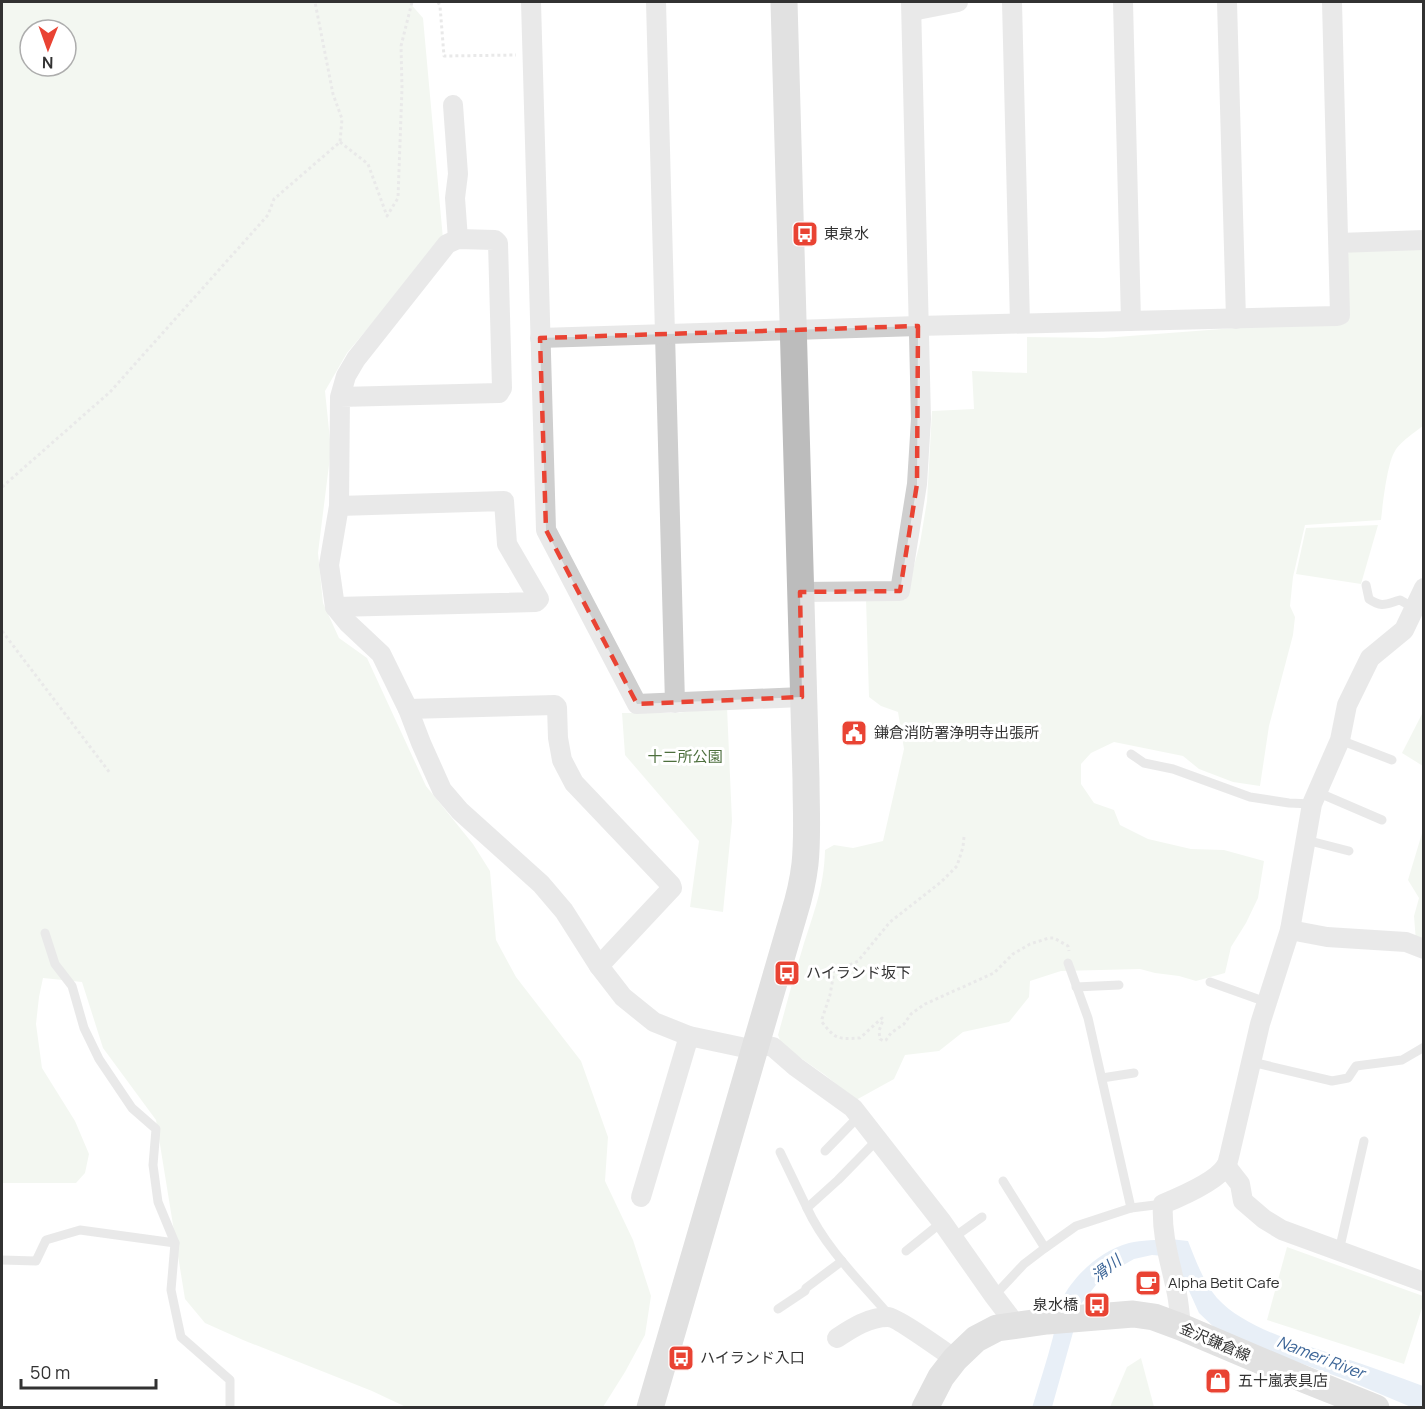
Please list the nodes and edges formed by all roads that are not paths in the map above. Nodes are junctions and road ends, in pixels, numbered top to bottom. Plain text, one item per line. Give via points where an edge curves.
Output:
1 (531, 2) edge
2 (656, 2) edge
3 (784, 2) edge
4 (958, 2) edge
5 (1012, 2) edge
6 (1123, 2) edge
7 (1227, 2) edge
8 (1332, 2) edge
9 (912, 6) edge
10 (453, 105) dead end
11 (458, 239) junction
12 (1424, 240) edge
13 (1339, 243) junction
14 (1236, 319) junction
15 (1131, 321) junction
16 (1020, 324) junction
17 (918, 326) junction
18 (793, 330) junction
19 (665, 334) junction
20 (540, 339) junction
21 (340, 397) junction
22 (339, 507) junction
23 (1366, 585) dead end
24 (1424, 588) edge
25 (800, 592) junction
26 (335, 607) junction
27 (1414, 608) junction
28 (802, 698) junction
29 (675, 703) junction
30 (408, 709) junction
31 (1340, 740) junction
32 (1131, 754) dead end
33 (1392, 760) dead end
34 (1314, 798) junction
35 (1382, 820) dead end
36 (1306, 840) junction
37 (1349, 851) dead end
38 (1290, 930) junction
39 (45, 933) dead end
40 (1424, 949) edge
41 (1068, 963) road end
42 (599, 966) junction
43 (1210, 982) dead end
44 (1119, 985) dead end
45 (1076, 987) junction
46 (1266, 1002) junction
47 (689, 1036) junction
48 (756, 1047) junction
49 (1424, 1047) edge
50 (1252, 1062) junction
51 (1134, 1073) dead end
52 (1102, 1078) junction
53 (859, 1116) junction
54 (878, 1139) junction
55 (1364, 1141) dead end
56 (825, 1150) dead end
57 (780, 1152) dead end
58 (1226, 1166) junction
59 (1003, 1181) dead end
60 (641, 1197) dead end
61 (1163, 1204) junction
62 (807, 1208) junction
63 (1131, 1208) junction
64 (982, 1217) dead end
65 (948, 1230) junction
66 (175, 1243) junction
67 (1045, 1248) junction
68 (906, 1251) dead end
69 (1339, 1251) junction
70 (2, 1260) edge
71 (842, 1261) junction
72 (1424, 1282) edge
73 (994, 1296) junction
74 (778, 1309) dead end
75 (891, 1317) junction
76 (1016, 1325) junction
77 (1181, 1327) junction
78 (837, 1338) dead end
79 (955, 1359) junction
80 (230, 1407) edge
81 (650, 1407) edge
82 (925, 1407) edge
83 (1376, 1407) edge

1 - 20 street
2 - 19 street
3 - 18 street
4 - 9 street
5 - 16 street
6 - 15 street
7 - 14 street
8 - 13 street
9 - 17 street
10 - 11 street
11 - 21 street via 447,244 356,359
11 - 21 street via 498,243 502,388 499,393
12 - 13 street
13 - 14 street via 1340,315
14 - 15 street
15 - 16 street
16 - 17 street
17 - 18 street
17 - 25 street via 921,419 917,484 900,591
18 - 19 street
18 - 25 street
19 - 20 street
19 - 29 street
20 - 29 street via 546,530 637,704
21 - 22 street
22 - 26 street via 330,565
22 - 26 street via 504,501 507,544 539,599
23 - 27 lane via 1369,599 1375,603 1400,600
24 - 27 street
25 - 28 street
26 - 30 street via 381,654
27 - 31 street via 1404,630 1370,658 1347,705
28 - 29 street
28 - 48 street via 805,863 799,898
30 - 42 street via 442,790 541,884 564,911
30 - 42 street via 557,707 562,760 574,783 672,888
31 - 33 lane
31 - 34 street
32 - 34 lane via 1144,763 1173,769 1250,797 1289,803
34 - 35 lane
34 - 36 street
36 - 37 lane
36 - 38 street
38 - 40 street via 1327,937 1406,942
38 - 46 street
39 - 66 lane via 55,964 72,986 84,1028 99,1059 132,1108 156,1129 153,1165 158,1202
41 - 45 lane
42 - 47 street via 623,997 654,1022
43 - 46 lane
44 - 45 lane
45 - 52 lane via 1088,1018
46 - 50 street
47 - 48 street
47 - 60 street
48 - 53 street via 773,1047
48 - 81 street
49 - 50 lane via 1402,1060 1356,1066 1348,1078 1332,1081
50 - 58 street
51 - 52 lane
52 - 63 lane
53 - 54 street
53 - 56 lane
54 - 62 lane
54 - 65 street
55 - 69 lane
57 - 62 lane
58 - 61 street via 1192,1191
58 - 69 street via 1240,1185 1243,1201 1264,1219 1282,1230
59 - 67 lane
61 - 63 lane
61 - 77 street via 1164,1236
62 - 71 lane
63 - 67 lane via 1076,1226
64 - 65 lane
65 - 68 lane
65 - 73 street
66 - 70 lane via 80,1230 46,1240 36,1261
66 - 80 lane via 171,1290 181,1337 230,1380
67 - 73 lane
69 - 72 street
71 - 74 lane
71 - 75 lane
73 - 76 street
75 - 78 street via 873,1319
75 - 79 street
76 - 77 street, 金沢鎌倉線 via 1134,1314
76 - 79 street via 997,1328 976,1339
77 - 83 street, 金沢鎌倉線
79 - 82 street

